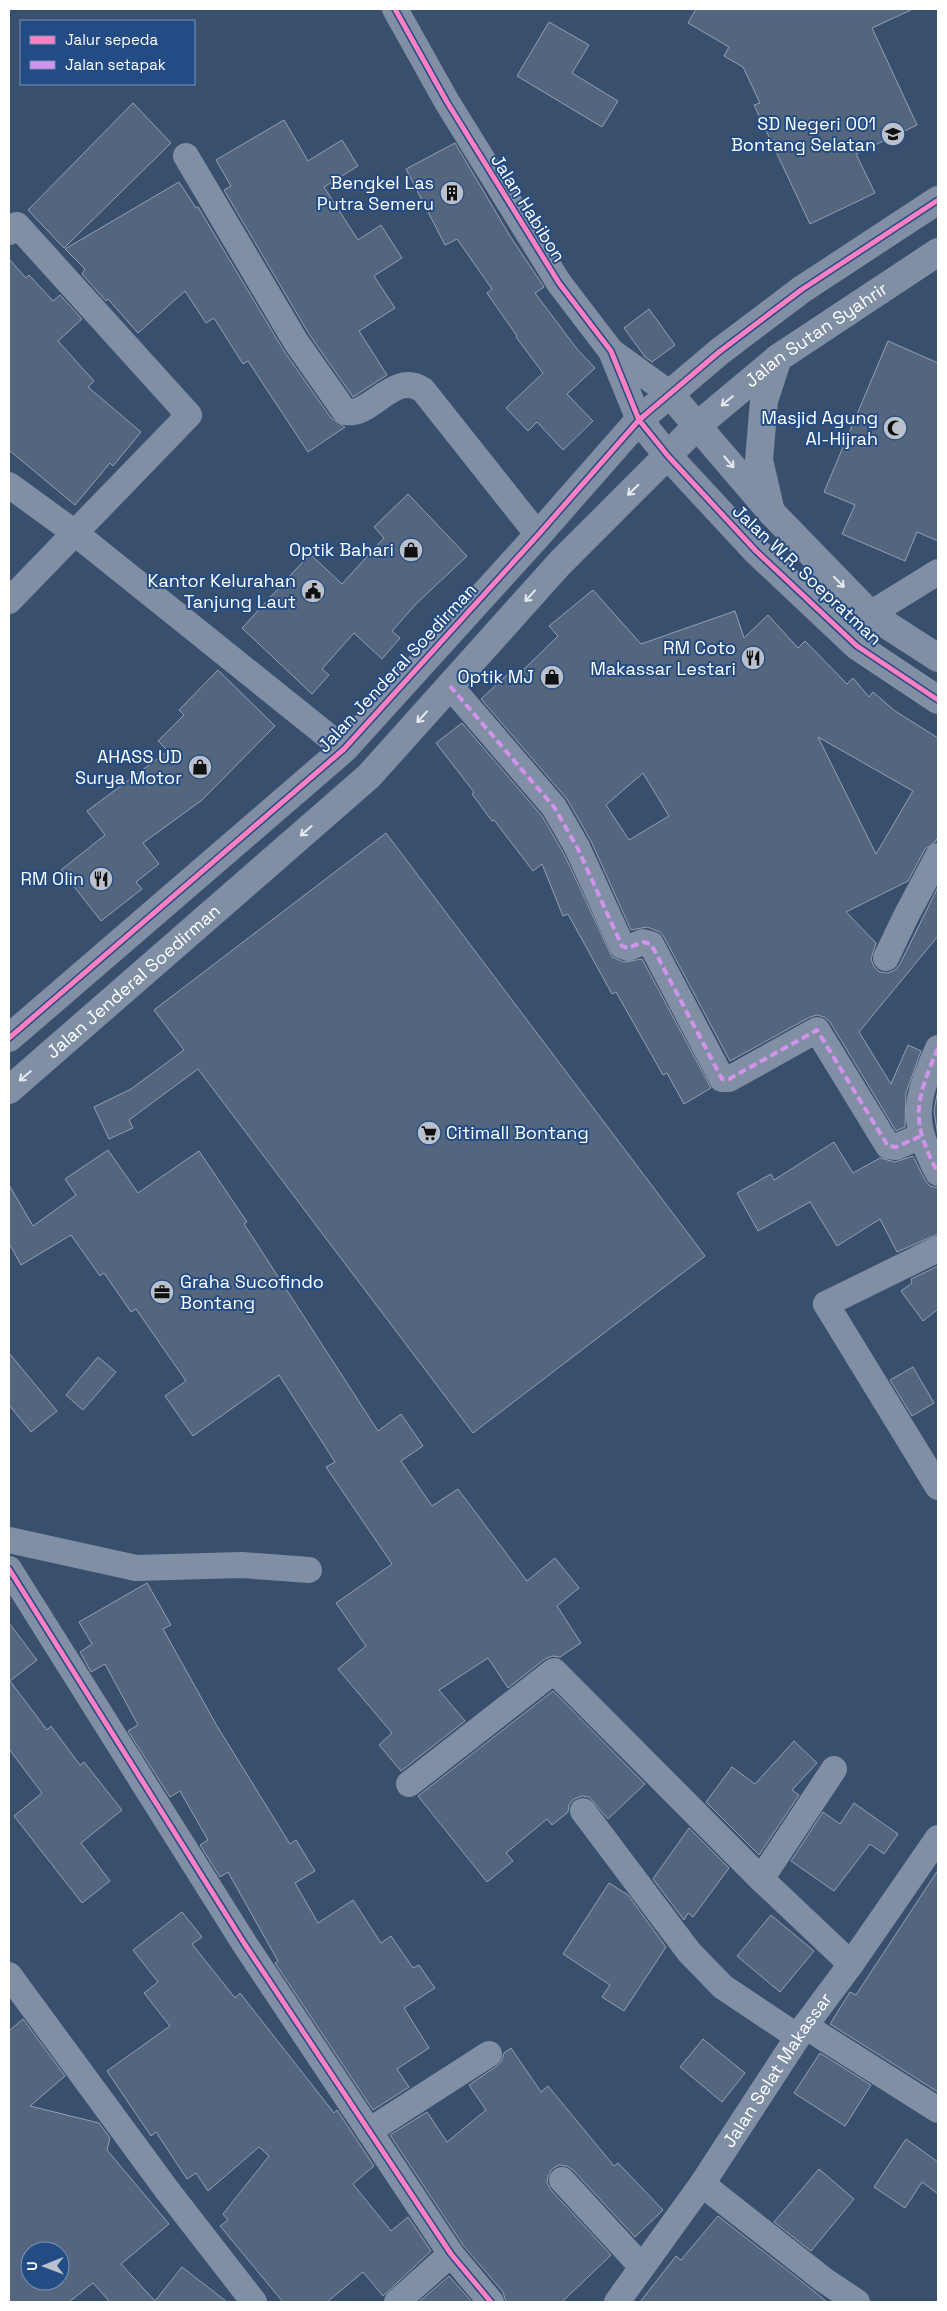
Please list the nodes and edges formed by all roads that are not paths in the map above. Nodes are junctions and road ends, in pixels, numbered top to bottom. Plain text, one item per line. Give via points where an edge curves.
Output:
1 (395, 9) edge
2 (186, 156) dead end
3 (938, 200) edge
4 (9, 232) edge
5 (938, 252) edge
6 (611, 351) junction
7 (778, 358) junction
8 (670, 393) junction
9 (639, 420) junction
10 (698, 425) junction
11 (668, 456) junction
12 (9, 485) edge
13 (771, 512) junction
14 (75, 533) junction
15 (538, 535) junction
16 (938, 572) edge
17 (9, 601) edge
18 (870, 614) junction
19 (938, 658) edge
20 (450, 686) junction
21 (938, 700) edge
22 (344, 750) junction
23 (938, 856) edge
24 (886, 958) dead end
25 (9, 1038) edge
26 (936, 1058) edge
27 (9, 1090) edge
28 (921, 1136) junction
29 (938, 1173) edge
30 (938, 1249) edge
31 (938, 1487) edge
32 (9, 1540) edge
33 (9, 1569) edge
34 (309, 1570) dead end
35 (834, 1769) dead end
36 (409, 1784) dead end
37 (583, 1811) dead end
38 (938, 1838) edge
39 (760, 1879) junction
40 (851, 1964) junction
41 (9, 1974) edge
42 (801, 2031) junction
43 (490, 2054) dead end
44 (938, 2110) edge
45 (369, 2131) junction
46 (562, 2180) dead end
47 (702, 2184) junction
48 (450, 2254) junction
49 (642, 2267) junction
50 (254, 2302) edge
51 (397, 2302) edge
52 (491, 2302) edge
53 (617, 2302) edge
54 (857, 2302) edge

1 - 6 street, Jalan Habibon via 447,102 559,283
2 - 15 street via 296,342 343,409 355,412 401,386 416,385
3 - 8 street via 801,290
4 - 14 street via 17,225 189,415
5 - 7 street, Jalan Sutan Syahrir
6 - 8 street, Jalan Habibon
6 - 9 street, Jalan Habibon
7 -> 10 street, Jalan Sutan Syahrir
7 - 13 street via 764,401 759,460
8 - 9 street, Jalan Jenderal Soedirman
8 - 10 street, Jalan W.R. Soepratman
9 - 11 street, Jalan W.R. Soepratman
9 - 15 street, Jalan Jenderal Soedirman
10 - 11 street, Jalan Jenderal Soedirman
10 -> 13 street, Jalan W.R. Soepratman
11 -> 20 street, Jalan Jenderal Soedirman via 563,560
11 - 21 street, Jalan W.R. Soepratman via 756,551 856,646
12 - 14 street
13 -> 18 street, Jalan W.R. Soepratman
14 - 17 street
14 - 22 street
15 - 22 street, Jalan Jenderal Soedirman
16 - 18 street
18 - 19 street, Jalan W.R. Soepratman
20 -> 27 street, Jalan Jenderal Soedirman via 369,776
20 - 28 street via 554,807 585,862 622,946 628,948 643,942 651,944 722,1079 729,1079 816,1030 888,1146 896,1147
22 - 25 street, Jalan Jenderal Soedirman
23 - 24 street
26 - 28 street via 919,1103
28 - 29 street
30 - 31 street via 826,1304
32 - 34 street via 136,1568 242,1565
33 - 45 street via 244,1943
35 - 39 street
36 - 39 street via 554,1671
37 - 42 street via 706,1971 723,1987
38 - 40 street, Jalan Selat Makassar
39 - 40 street
40 - 42 street, Jalan Selat Makassar
41 - 50 street via 167,2190
42 - 44 street
42 - 47 street, Jalan Selat Makassar
43 - 45 street
45 - 48 street
46 - 49 street
47 - 49 street, Jalan Selat Makassar
47 - 54 street
48 - 51 street
48 - 52 street
49 - 53 street, Jalan Selat Makassar

